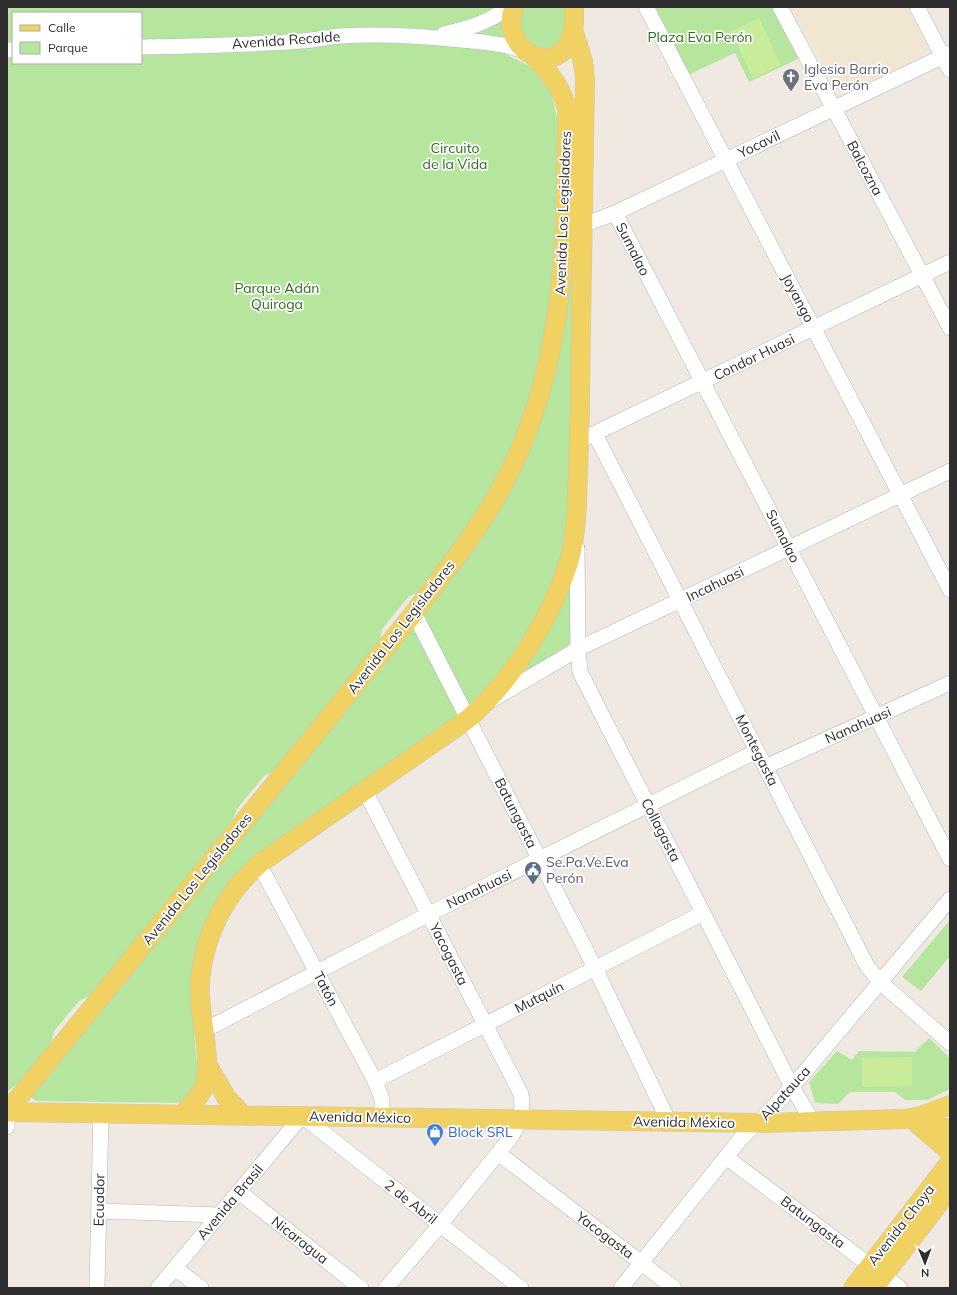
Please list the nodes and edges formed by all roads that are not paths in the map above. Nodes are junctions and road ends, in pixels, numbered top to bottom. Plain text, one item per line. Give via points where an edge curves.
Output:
1 (508, 7) edge
2 (514, 7) edge
3 (574, 7) edge
4 (646, 7) edge
5 (780, 7) edge
6 (917, 7) edge
7 (573, 29) junction
8 (431, 37) junction
9 (142, 47) edge
10 (529, 54) junction
11 (948, 60) edge
12 (834, 108) junction
13 (726, 160) junction
14 (615, 213) junction
15 (574, 225) junction
16 (950, 262) edge
17 (922, 276) junction
18 (813, 328) junction
19 (950, 328) edge
20 (702, 382) junction
21 (587, 437) junction
22 (950, 471) edge
23 (900, 495) junction
24 (577, 521) junction
25 (789, 548) junction
26 (950, 590) edge
27 (680, 600) junction
28 (414, 613) junction
29 (578, 649) junction
30 (950, 683) edge
31 (484, 705) junction
32 (876, 717) junction
33 (468, 719) junction
34 (758, 752) junction
35 (765, 767) junction
36 (365, 791) junction
37 (648, 806) junction
38 (539, 859) junction
39 (950, 859) edge
40 (259, 864) junction
41 (950, 899) edge
42 (703, 913) junction
43 (429, 914) junction
44 (594, 968) junction
45 (317, 972) junction
46 (880, 982) junction
47 (485, 1024) junction
48 (203, 1031) junction
49 (950, 1043) edge
50 (207, 1064) junction
51 (375, 1081) junction
52 (792, 1087) junction
53 (950, 1105) edge
54 (7, 1112) edge
55 (101, 1112) junction
56 (183, 1114) junction
57 (243, 1115) junction
58 (302, 1116) junction
59 (382, 1117) junction
60 (522, 1119) junction
61 (909, 1120) junction
62 (669, 1122) junction
63 (812, 1122) junction
64 (758, 1123) junction
65 (7, 1126) edge
66 (950, 1129) edge
67 (950, 1152) edge
68 (498, 1153) junction
69 (726, 1157) junction
70 (950, 1162) edge
71 (950, 1189) edge
72 (239, 1192) junction
73 (99, 1211) junction
74 (220, 1215) junction
75 (440, 1225) junction
76 (641, 1263) junction
77 (175, 1268) junction
78 (876, 1276) edge
79 (97, 1288) edge
80 (158, 1288) edge
81 (201, 1288) edge
82 (361, 1288) edge
83 (386, 1288) edge
84 (521, 1288) edge
85 (621, 1288) edge
86 (674, 1288) edge
87 (853, 1288) edge
88 (900, 1288) edge

1 - 8 street, Avenida Recalde via 478,25
2 - 10 main road, Avenida Los Legisladores via 512,28 518,43
3 - 7 main road
4 - 13 street, Joyango
5 - 12 street, Balcozna
6 - 11 street
7 - 10 main road via 570,40 560,52 549,58
7 - 15 main road, Avenida Los Legisladores via 585,78
8 - 9 street, Avenida Recalde via 361,35 303,41
8 - 10 street, Avenida Recalde via 502,45
10 - 15 main road, Avenida Los Legisladores via 549,74 560,90 567,110
11 - 12 street, Yocavil
12 - 13 street, Yocavil
12 - 17 street, Balcozna
13 - 14 street, Yocavil
13 - 18 street, Joyango
14 - 15 street, Yocavil
14 - 20 street, Sumalao
15 - 21 main road, Avenida Los Legisladores
15 - 28 main road, Avenida Los Legisladores via 563,264 559,307 550,355 538,400 522,444 498,493 470,538
16 - 17 street, Condor Huasi
17 - 18 street, Condor Huasi
17 - 19 street, Balcozna
18 - 20 street, Condor Huasi
18 - 23 street, Joyango
20 - 21 street, Condor Huasi
20 - 25 street, Sumalao
21 - 24 main road, Avenida Los Legisladores
21 - 27 street, Montegasta
22 - 23 street, Incahuasi
23 - 25 street, Incahuasi
23 - 26 street, Joyango
24 - 29 street, Collagasta
24 - 31 main road, Avenida Los Legisladores via 569,560 547,614 531,643
25 - 27 street, Incahuasi
25 - 32 street, Sumalao
27 - 29 street, Incahuasi
27 - 34 street, Montegasta
28 - 33 street, Batungasta
28 - 54 main road, Avenida Los Legisladores
29 - 31 street, Incahuasi
29 - 37 street, Collagasta via 580,672
30 - 32 street, Nanahuasi
31 - 33 main road, Avenida Los Legisladores
32 - 35 street, Nanahuasi
32 - 39 street, Sumalao
33 - 36 main road, Avenida Los Legisladores
33 - 38 street, Batungasta
34 - 35 street, Montegasta
34 - 37 street, Nanahuasi
35 - 46 street, Montegasta via 867,966
36 - 40 main road, Avenida Los Legisladores
36 - 43 street, Yacogasta
37 - 38 street, Nanahuasi
37 - 42 street, Collagasta
38 - 43 street, Nanahuasi
38 - 44 street, Batungasta
40 - 45 street, Tatón
40 - 48 main road, Avenida Los Legisladores via 235,890 222,909 210,935 200,983
41 - 46 street, Alpatauca
42 - 44 street, Mutquín
42 - 52 street, Collagasta
43 - 45 street, Nanahuasi
43 - 47 street, Yacogasta
44 - 47 street, Mutquín
44 - 62 street, Batungasta
45 - 48 street, Nanahuasi
45 - 51 street, Tatón
46 - 49 street, Montegasta
46 - 52 street, Alpatauca
47 - 51 street, Mutquín
47 - 60 street, Yacogasta via 521,1094
48 - 50 main road, Avenida Los Legisladores
50 - 56 main road, Avenida Los Legisladores via 204,1086
50 - 57 main road, Avenida Los Legisladores via 226,1097
51 - 59 street, Tatón via 382,1099
52 - 63 street, Collagasta
52 - 64 street, Alpatauca
53 - 61 main road, Avenida México
54 - 55 main road, Avenida México
54 - 65 street
55 - 56 main road, Avenida México
55 - 73 street, Ecuador
56 - 57 main road, Avenida México
57 - 58 main road, Avenida México
58 - 59 main road, Avenida México
58 - 72 street, Avenida Brasil
58 - 75 street, 2 de Abril
59 - 60 main road, Avenida México
60 - 62 main road, Avenida México
60 - 68 street
61 - 63 main road, Avenida México
61 - 66 main road, Avenida México
61 - 67 main road
62 - 64 main road, Avenida México
63 - 64 main road, Avenida México
64 - 69 street, Alpatauca via 742,1137
68 - 75 street
68 - 76 street, Yacogasta
69 - 76 street, Alpatauca
69 - 78 street, Batungasta
70 - 78 main road, Avenida Choya
71 - 78 main road, Avenida Choya
72 - 74 street, Avenida Brasil
72 - 82 street, Nicaragua
73 - 74 street
73 - 79 street, Ecuador
74 - 77 street, Avenida Brasil
75 - 83 street
75 - 84 street, 2 de Abril
76 - 85 street, Alpatauca
76 - 86 street, Yacogasta
77 - 80 street, Avenida Brasil
77 - 81 street
78 - 87 main road, Avenida Choya
78 - 88 street, Batungasta

